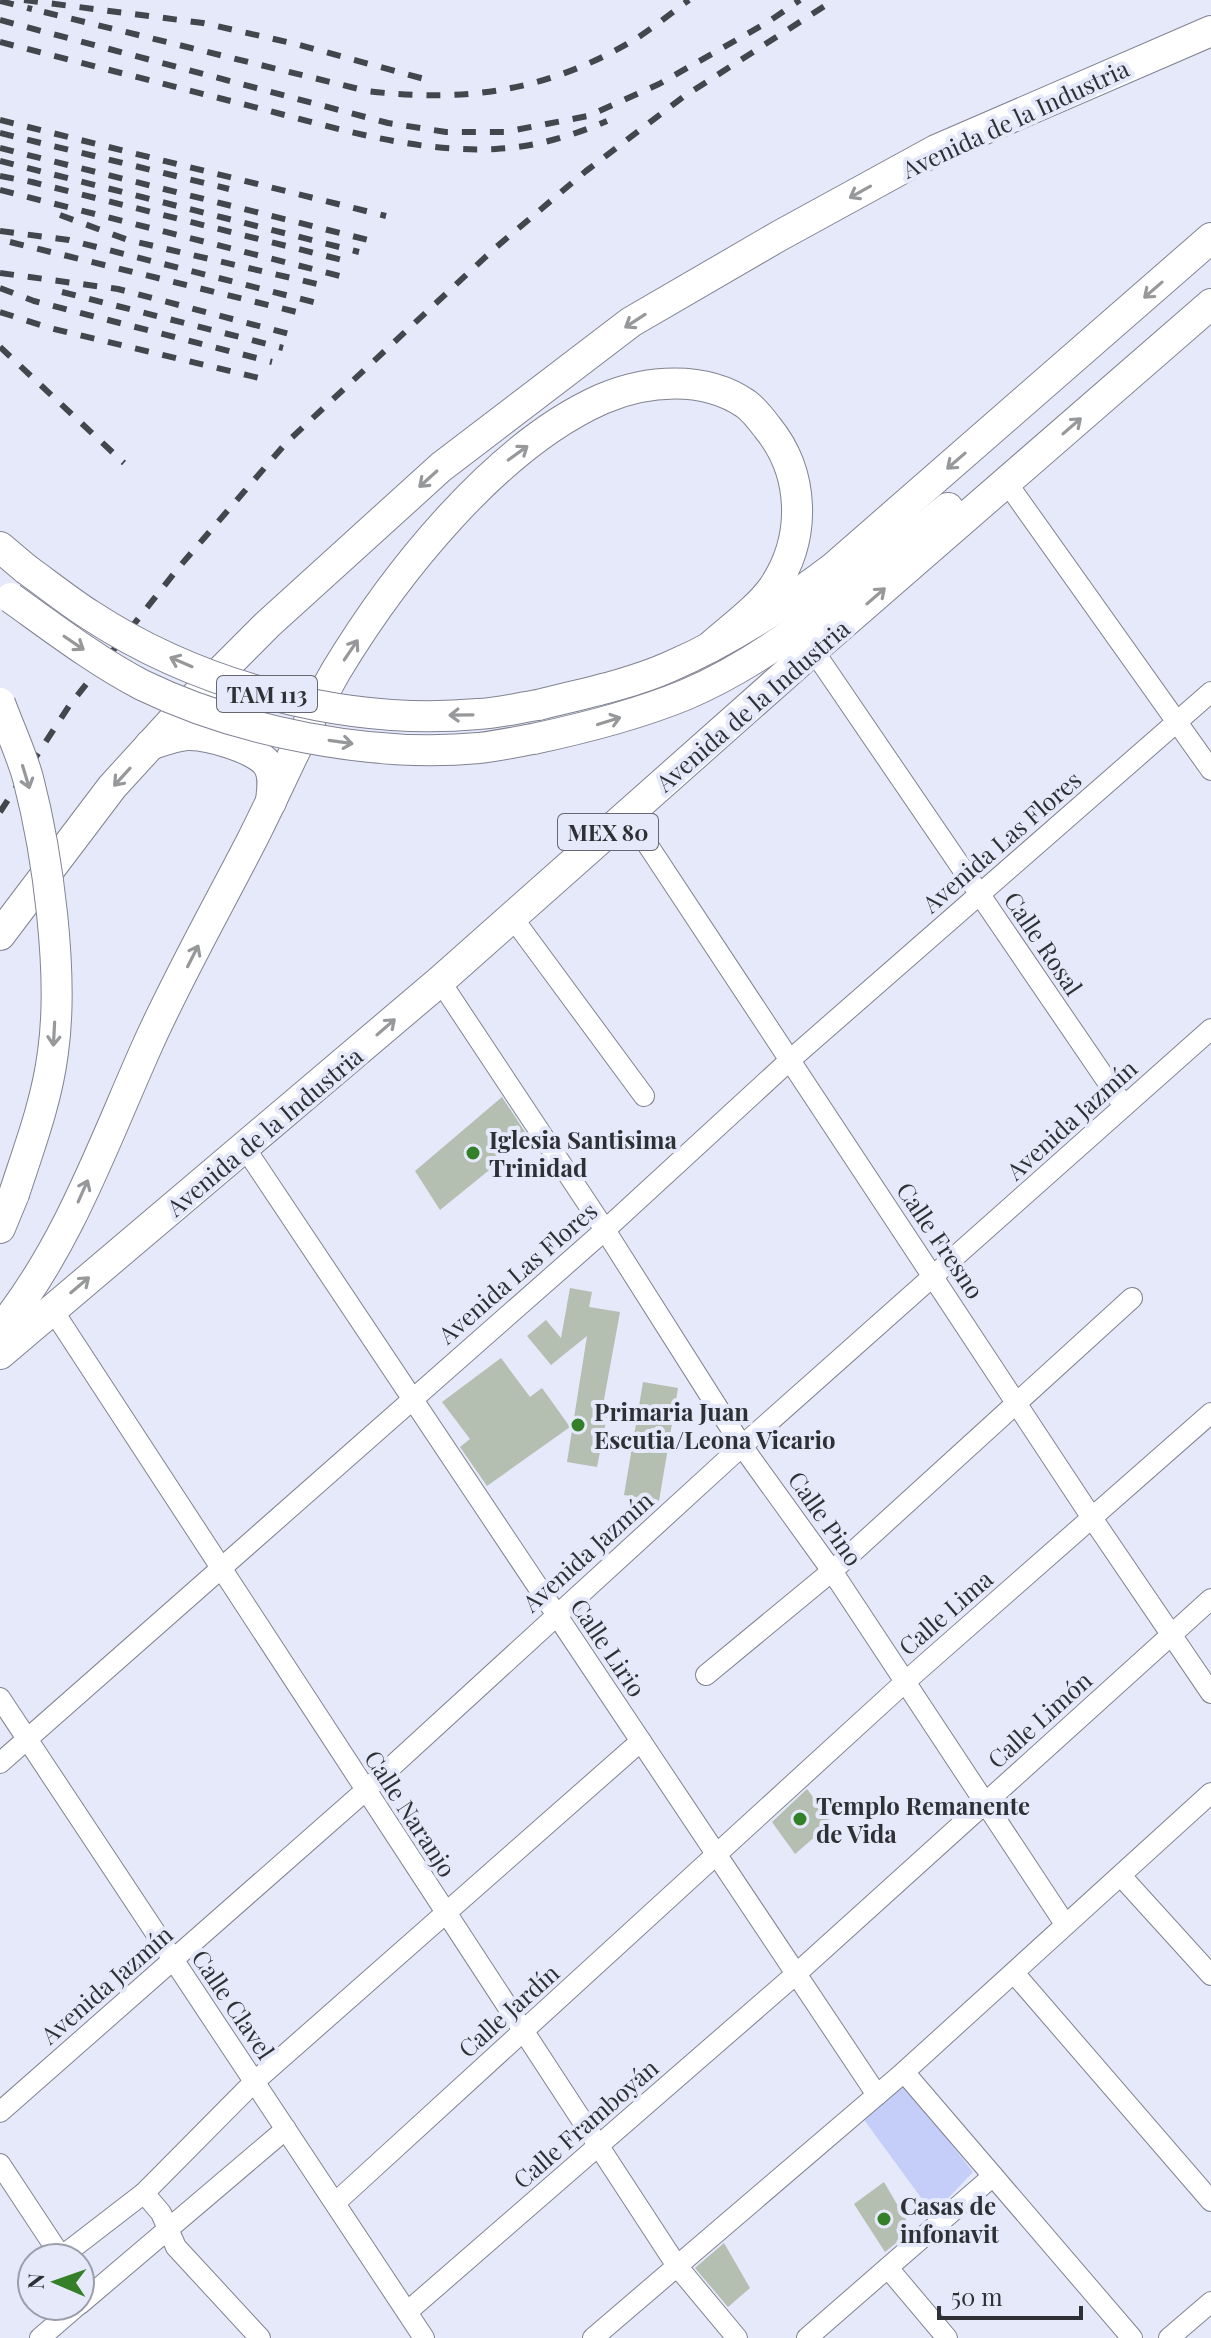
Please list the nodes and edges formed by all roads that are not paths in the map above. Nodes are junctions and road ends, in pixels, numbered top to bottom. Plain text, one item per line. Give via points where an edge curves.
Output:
1 (1211, 31) edge
2 (1211, 238) edge
3 (1208, 314) edge
4 (1007, 483) junction
5 (0, 547) edge
6 (5, 593) edge
7 (710, 647) junction
8 (813, 650) junction
9 (1211, 692) edge
10 (0, 703) edge
11 (1177, 722) junction
12 (150, 745) junction
13 (1211, 770) edge
14 (271, 802) junction
15 (628, 815) junction
16 (979, 894) junction
17 (512, 917) junction
18 (0, 935) edge
19 (440, 981) junction
20 (1211, 1029) edge
21 (790, 1060) junction
22 (644, 1096) dead end
23 (1124, 1106) junction
24 (245, 1148) junction
25 (0, 1228) edge
26 (605, 1230) junction
27 (934, 1276) junction
28 (1132, 1298) dead end
29 (52, 1309) junction
30 (0, 1330) edge
31 (0, 1354) edge
32 (412, 1399) junction
33 (1017, 1401) junction
34 (1211, 1413) edge
35 (742, 1446) junction
36 (1092, 1518) junction
37 (220, 1567) junction
38 (832, 1571) junction
39 (1211, 1599) edge
40 (556, 1614) junction
41 (1171, 1633) junction
42 (706, 1675) dead end
43 (905, 1682) junction
44 (1211, 1693) edge
45 (0, 1698) edge
46 (27, 1739) junction
47 (641, 1741) junction
48 (0, 1763) edge
49 (366, 1790) junction
50 (1211, 1793) edge
51 (986, 1803) junction
52 (717, 1855) junction
53 (1121, 1876) junction
54 (446, 1913) junction
55 (1065, 1924) junction
56 (173, 1960) junction
57 (1014, 1973) junction
58 (796, 1974) junction
59 (1211, 1975) edge
60 (523, 2032) junction
61 (904, 2072) junction
62 (254, 2082) junction
63 (877, 2095) junction
64 (0, 2112) edge
65 (286, 2129) junction
66 (599, 2146) junction
67 (0, 2164) edge
68 (993, 2176) junction
69 (144, 2193) junction
70 (1211, 2201) edge
71 (335, 2203) junction
72 (168, 2229) junction
73 (51, 2242) edge
74 (80, 2242) edge
75 (677, 2266) junction
76 (888, 2268) junction
77 (96, 2286) edge
78 (1211, 2302) edge
79 (407, 2312) junction
80 (260, 2338) edge
81 (424, 2338) edge
82 (593, 2338) edge
83 (737, 2338) edge
84 (807, 2338) edge
85 (947, 2338) edge
86 (1132, 2338) edge
87 (1169, 2338) edge

1 -> 12 highway, Avenida de la Industria via 936,150 631,322 441,467 268,624
2 -> 7 highway via 833,568
4 -> 3 highway, Avenida de la Industria / MEX 80
6 -> 4 highway, bridge via 141,684 268,731 367,746 478,748 586,728 687,694 801,626 951,506
8 -> 4 highway, Avenida de la Industria / MEX 80
4 - 11 street
7 -> 5 highway, TAM 113, bridge via 667,668 598,690 477,714 422,716 293,702 238,686 134,641 90,616
14 -> 7 highway via 336,672 422,549 504,462 572,414 628,388 691,385 727,394 749,406 769,429 792,470 797,524 783,569 772,590
8 - 15 highway, Avenida de la Industria / MEX 80
8 - 16 street, Calle Rosal
9 - 11 street, Avenida Las Flores
10 -> 25 highway, bridge via 27,775 40,830 57,979 53,1052 38,1123
11 - 13 street
11 - 16 street, Avenida Las Flores
12 - 14 highway via 202,736 261,757 273,775
12 -> 18 highway, Avenida de la Industria
30 -> 14 highway via 65,1231 151,1038
15 - 17 highway, Avenida de la Industria / MEX 80
15 - 21 street, Calle Fresno
16 - 21 street, Avenida Las Flores
16 - 23 street, Calle Rosal
17 - 19 highway, Avenida de la Industria / MEX 80
17 - 22 street
24 -> 19 highway, Avenida de la Industria / MEX 80
19 - 26 street, Calle Pino
20 - 23 street, Avenida Jazmín
21 - 26 street, Avenida Las Flores
21 - 27 street, Calle Fresno
23 - 27 street, Avenida Jazmín
29 -> 24 highway, Avenida de la Industria / MEX 80
24 - 32 street, Calle Lirio
26 - 32 street, Avenida Las Flores
26 - 35 street, Calle Pino
27 - 33 street, Calle Fresno
27 - 35 street, Avenida Jazmín
28 - 33 street
29 - 31 highway, Avenida de la Industria / MEX 80
29 - 37 street, Calle Naranjo
32 - 37 street, Avenida Las Flores
32 - 40 street, Calle Lirio
33 - 36 street, Calle Fresno
33 - 38 street
34 - 36 street, Calle Lima
35 - 38 street, Calle Pino
35 - 40 street, Avenida Jazmín
36 - 41 street, Calle Fresno
36 - 43 street, Calle Lima
37 - 46 street, Avenida Las Flores
37 - 49 street, Calle Naranjo
38 - 42 street
38 - 43 street, Calle Pino
39 - 41 street, Calle Limón
40 - 47 street, Calle Lirio
40 - 49 street, Avenida Jazmín
41 - 44 street, Calle Fresno
41 - 51 street, Calle Limón
43 - 51 street, Calle Pino
43 - 52 street, Calle Lima
45 - 46 street, Calle Clavel
46 - 48 street, Avenida Las Flores
46 - 56 street, Calle Clavel
47 - 52 street, Calle Lirio
47 - 54 street
49 - 54 street, Calle Naranjo
49 - 56 street, Avenida Jazmín
50 - 53 street
51 - 55 street, Calle Pino
51 - 58 street, Calle Limón
52 - 58 street, Calle Lirio
52 - 60 street, Calle Jardín
53 - 55 street
53 - 59 street
54 - 60 street, Calle Naranjo
54 - 62 street
55 - 57 street
56 - 62 street, Calle Clavel
56 - 64 street, Avenida Jazmín
57 - 61 street
57 - 70 street
58 - 63 street, Calle Lirio
58 - 66 street, Calle Framboyán
60 - 66 street, Calle Naranjo
60 - 71 street, Calle Jardín
61 - 63 street
61 - 68 street
62 - 65 street, Calle Clavel
62 - 69 street
63 - 75 street
65 - 71 street, Calle Clavel
65 - 72 street
66 - 75 street, Calle Naranjo
66 - 79 street, Calle Framboyán
67 - 73 street
68 - 76 street
68 - 86 street
69 - 72 street
69 - 74 street
71 - 79 street, Calle Clavel
72 - 77 street
72 - 80 street via 176,2247
75 - 82 street
75 - 83 street, Calle Naranjo
76 - 84 street
76 - 85 street
78 - 87 street
79 - 81 street, Calle Clavel

